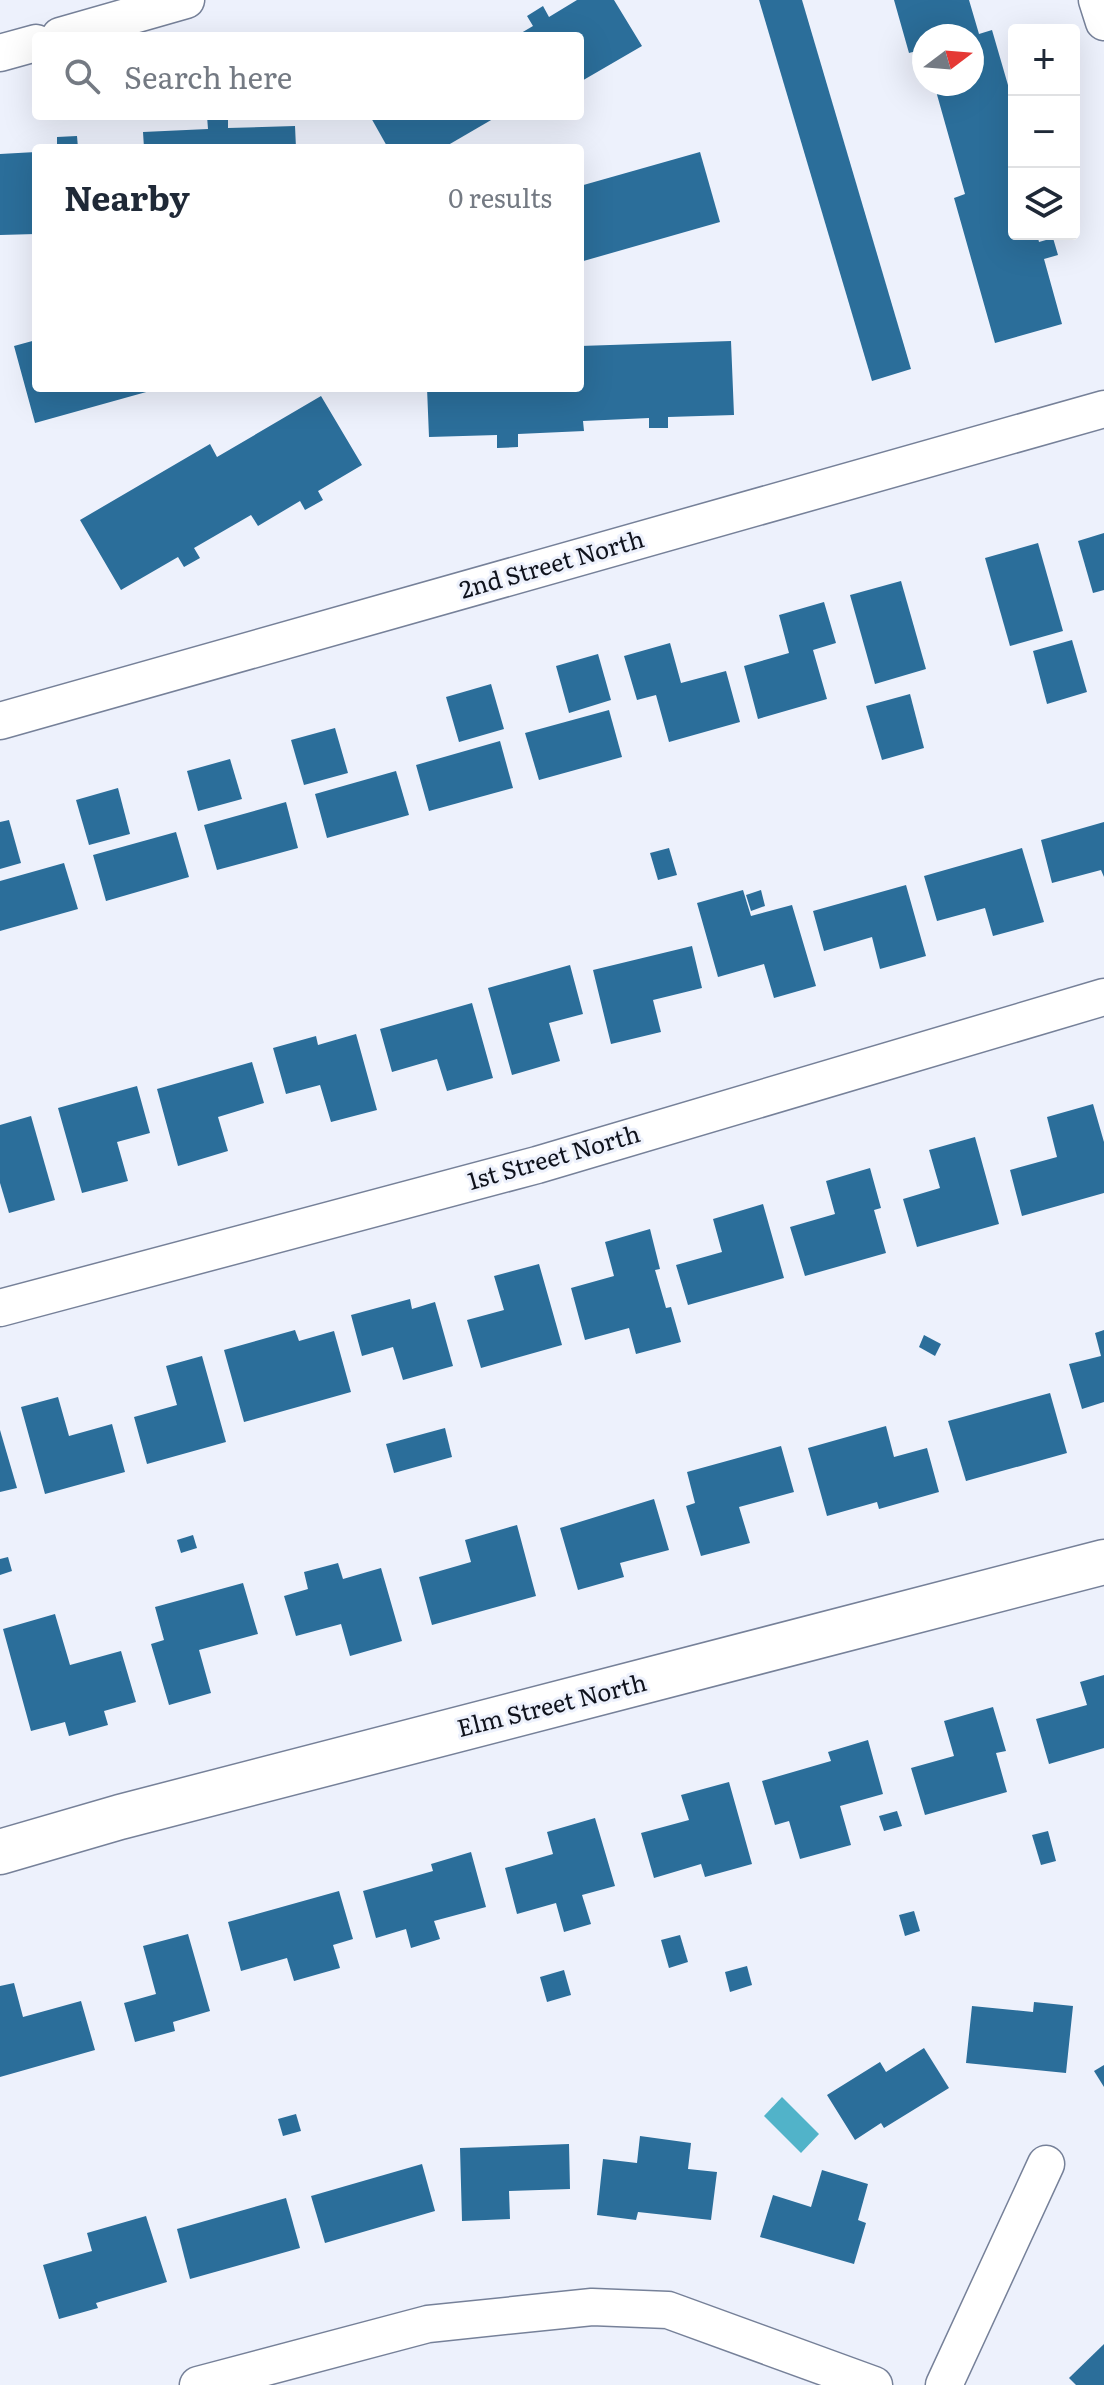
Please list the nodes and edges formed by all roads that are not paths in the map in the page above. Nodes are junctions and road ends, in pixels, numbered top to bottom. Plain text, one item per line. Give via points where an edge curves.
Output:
1 (186, 0) edge
2 (1097, 0) edge
3 (1104, 22) edge
4 (74, 32) edge
5 (32, 44) edge
6 (0, 53) edge
7 (1104, 409) edge
8 (0, 721) edge
9 (1104, 997) edge
10 (0, 1308) edge
11 (1104, 1562) edge
12 (0, 1852) edge
13 (1046, 2164) dead end
14 (198, 2385) edge
15 (874, 2385) edge
16 (944, 2385) edge

1 - 4 street
2 - 3 street
5 - 6 street
7 - 8 street, 2nd Street North
9 - 10 street, 1st Street North via 537,1165
11 - 12 street, Elm Street North
13 - 16 street
14 - 15 street via 428,2324 592,2307 668,2310

